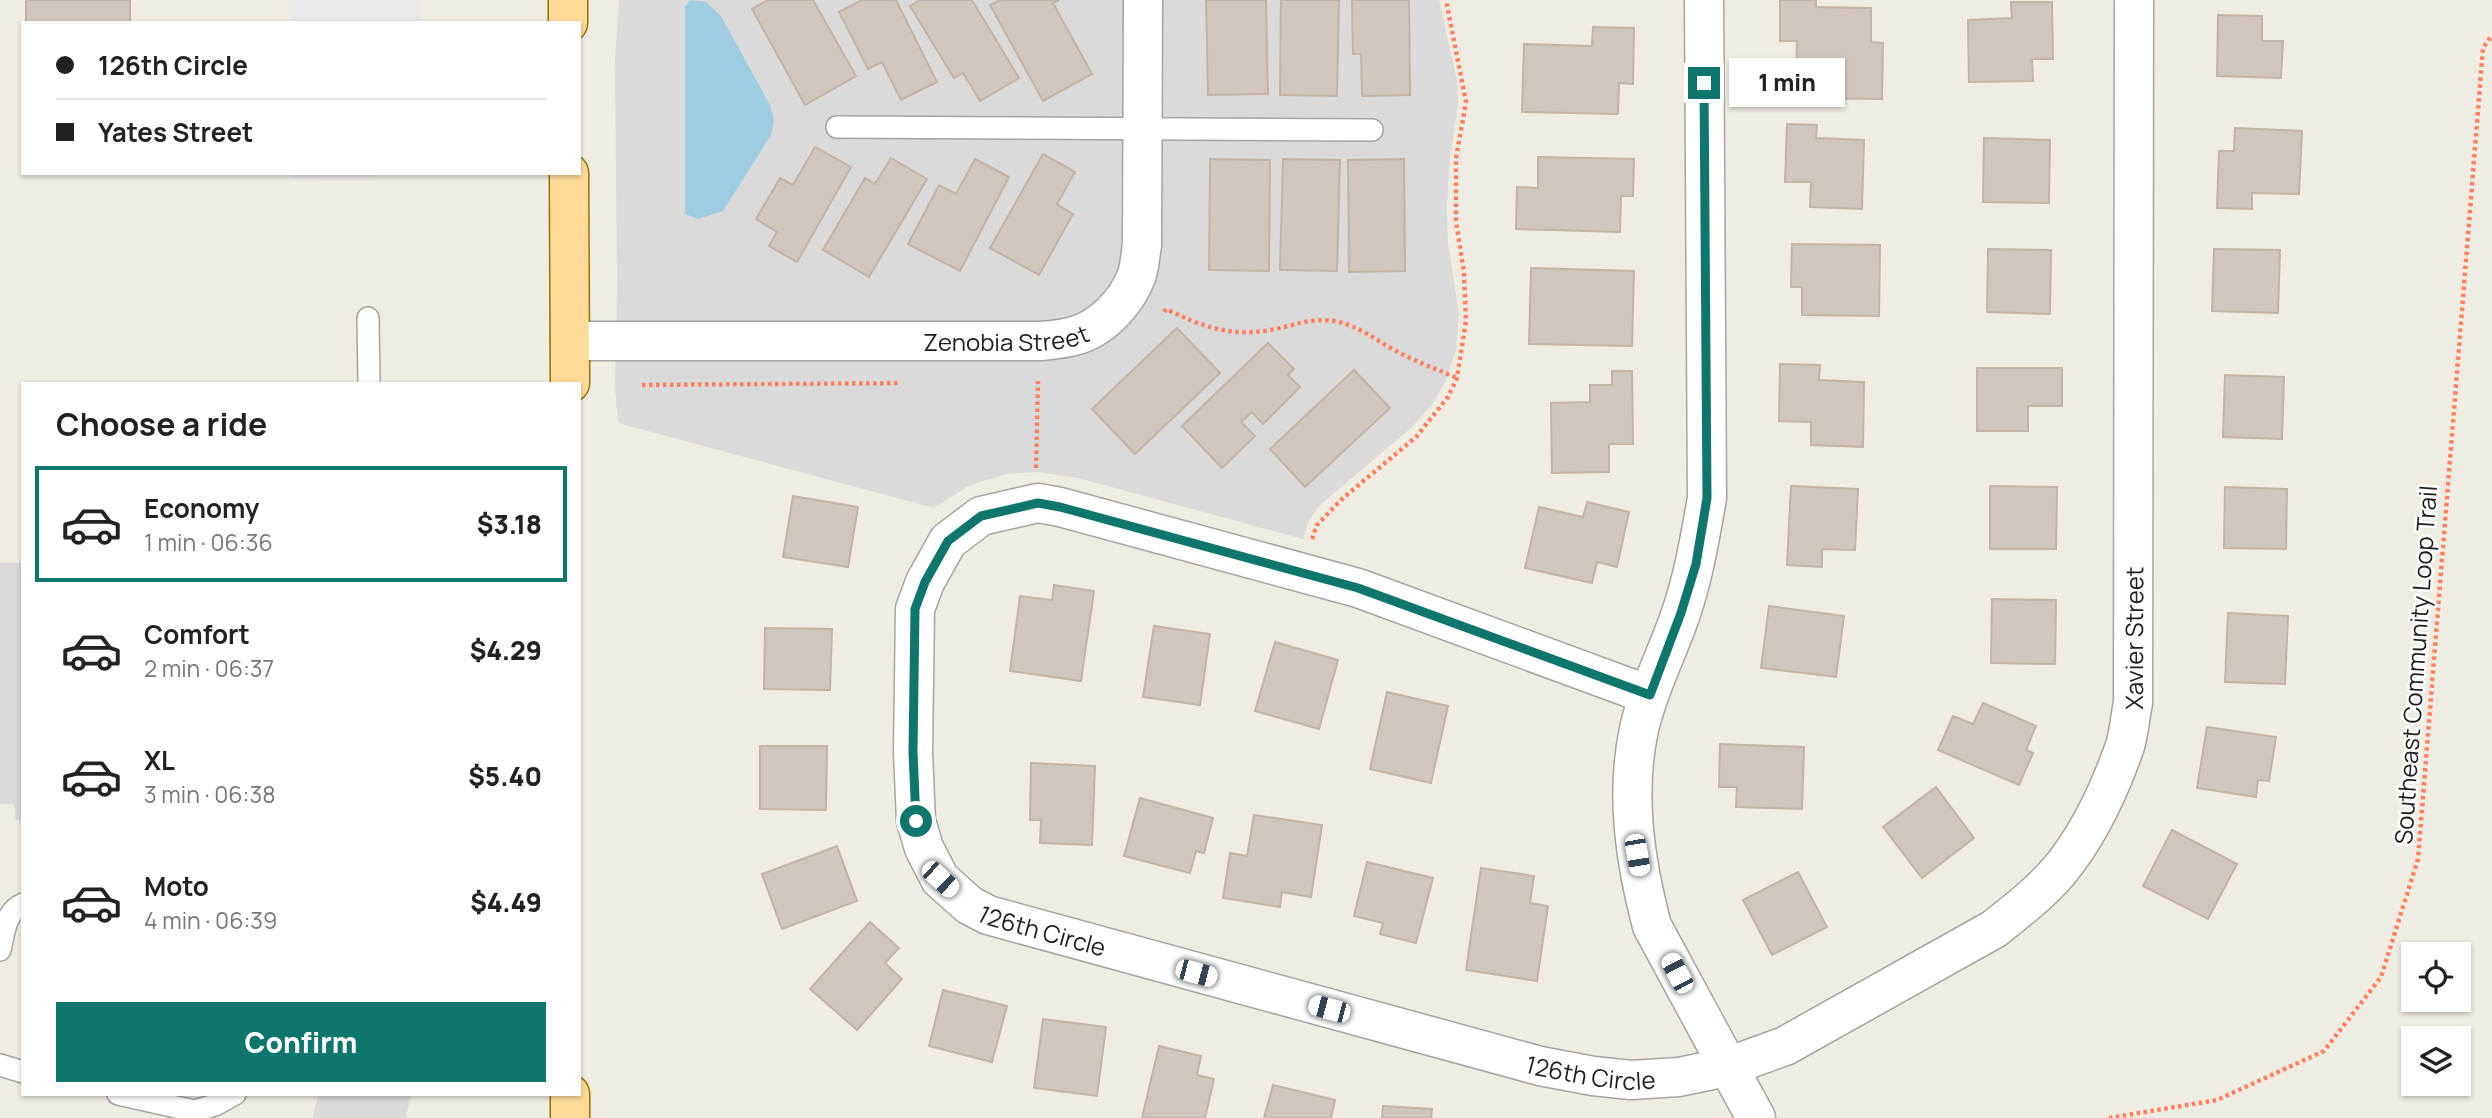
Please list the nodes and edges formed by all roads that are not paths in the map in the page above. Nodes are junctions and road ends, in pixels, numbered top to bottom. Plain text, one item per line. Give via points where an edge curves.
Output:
1 (568, 0) edge
2 (1143, 0) edge
3 (1704, 0) edge
4 (2134, 0) edge
5 (568, 21) edge
6 (837, 127) dead end
7 (1143, 129) junction
8 (1372, 130) dead end
9 (569, 175) edge
10 (368, 318) dead end
11 (570, 341) junction
12 (369, 382) edge
13 (570, 382) edge
14 (1650, 695) junction
15 (21, 905) edge
16 (0, 950) edge
17 (0, 1065) edge
18 (1727, 1067) junction
19 (21, 1071) edge
20 (137, 1096) edge
21 (231, 1096) edge
22 (570, 1096) edge
23 (174, 1100) edge
24 (570, 1118) edge
25 (1756, 1118) edge

1 - 5 main road
2 - 7 street, Zenobia Street
3 - 14 street via 1707,498 1696,564
4 - 18 street, Xavier Street via 2133,704 2125,745 2077,848 2025,905 1994,929 1785,1046
6 - 7 lane
7 - 8 lane
7 - 11 street, Zenobia Street via 1142,245 1137,276 1116,309 1075,336 1041,341
9 - 11 main road
10 - 12 lane
11 - 13 main road
14 - 18 street via 1640,728 1631,795 1644,896 1652,926
14 - 18 street, 126th Circle via 1358,588 1305,555 1060,507 1041,480 948,541 915,609 916,821 940,879 969,905 1011,923 1540,1066 1631,1080
15 - 16 lane via 8,917
17 - 19 lane
18 - 25 street
20 - 23 lane
21 - 23 lane via 194,1111
22 - 24 main road

